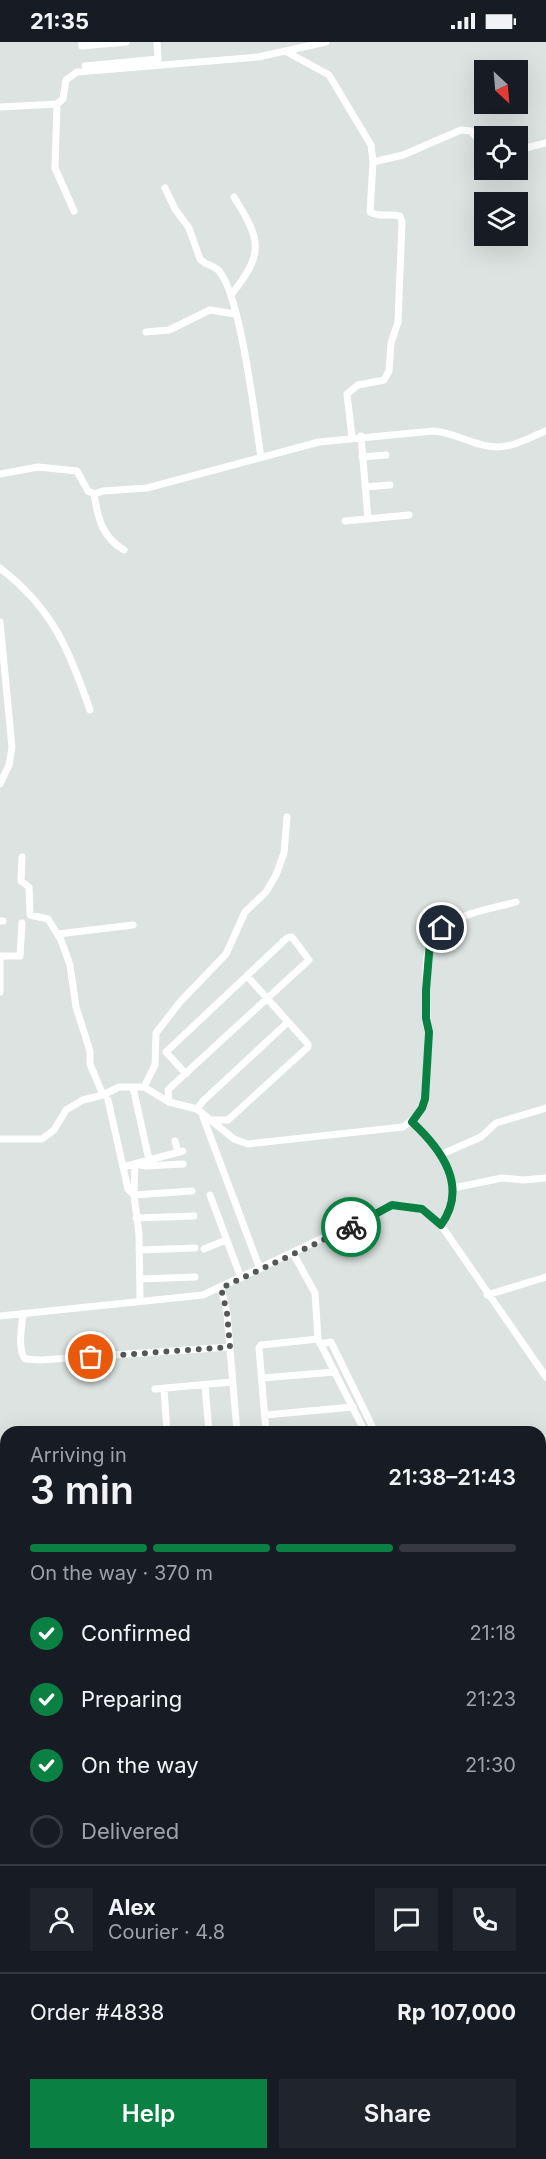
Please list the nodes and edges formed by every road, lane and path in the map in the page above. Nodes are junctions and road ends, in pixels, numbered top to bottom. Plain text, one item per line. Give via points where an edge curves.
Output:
1 (82, 42) edge
2 (126, 42) edge
3 (157, 42) edge
4 (326, 42) edge
5 (287, 51) junction
6 (85, 66) dead end
7 (57, 104) junction
8 (0, 107) edge
9 (474, 134) edge
10 (546, 143) edge
11 (528, 148) edge
12 (373, 162) junction
13 (165, 188) dead end
14 (234, 197) dead end
15 (74, 211) dead end
16 (231, 295) junction
17 (235, 314) junction
18 (146, 332) dead end
19 (546, 432) edge
20 (361, 436) junction
21 (352, 438) junction
22 (386, 455) dead end
23 (261, 457) junction
24 (362, 457) junction
25 (0, 474) edge
26 (390, 485) dead end
27 (365, 488) junction
28 (94, 494) junction
29 (409, 515) dead end
30 (368, 519) junction
31 (345, 521) dead end
32 (124, 550) dead end
33 (0, 568) edge
34 (0, 622) edge
35 (90, 710) dead end
36 (0, 784) edge
37 (287, 818) dead end
38 (22, 857) dead end
39 (516, 902) dead end
40 (22, 923) dead end
41 (133, 925) dead end
42 (58, 934) junction
43 (247, 976) junction
44 (3, 992) edge
45 (268, 999) junction
46 (288, 1022) junction
47 (186, 1074) junction
48 (144, 1087) junction
49 (134, 1092) dead end
50 (105, 1097) junction
51 (170, 1102) junction
52 (546, 1108) edge
53 (200, 1111) junction
54 (208, 1120) junction
55 (412, 1122) junction
56 (0, 1139) edge
57 (175, 1141) dead end
58 (442, 1154) junction
59 (150, 1160) junction
60 (135, 1164) junction
61 (183, 1164) dead end
62 (123, 1167) junction
63 (546, 1178) edge
64 (453, 1188) junction
65 (192, 1191) dead end
66 (134, 1195) junction
67 (210, 1195) dead end
68 (194, 1216) dead end
69 (136, 1218) junction
70 (441, 1225) junction
71 (226, 1240) junction
72 (195, 1248) dead end
73 (204, 1249) dead end
74 (139, 1250) junction
75 (293, 1253) junction
76 (260, 1269) junction
77 (195, 1277) dead end
78 (546, 1277) edge
79 (241, 1278) junction
80 (140, 1279) junction
81 (221, 1288) junction
82 (488, 1295) junction
83 (140, 1301) junction
84 (23, 1314) junction
85 (0, 1316) edge
86 (319, 1341) junction
87 (230, 1347) junction
88 (335, 1351) junction
89 (326, 1355) junction
90 (335, 1372) junction
91 (546, 1377) edge
92 (261, 1378) junction
93 (232, 1382) junction
94 (205, 1385) junction
95 (155, 1389) dead end
96 (164, 1389) junction
97 (353, 1407) junction
98 (265, 1415) junction
99 (167, 1426) edge
100 (208, 1426) edge
101 (236, 1426) edge
102 (266, 1426) edge
103 (362, 1426) edge
104 (372, 1426) edge

1 - 2 street via 82,46
3 - 6 street via 159,59
4 - 5 street
5 - 7 street via 205,63 77,72 66,80 63,99
5 - 12 street via 329,75 371,145
7 - 8 street
7 - 15 street via 55,168
9 - 12 street via 461,130 403,155
10 - 11 street
12 - 21 street via 370,212 400,216 402,222 398,322 387,378 358,385 347,394
13 - 16 street via 189,228 200,259 219,270
14 - 16 street via 252,226 256,245 250,270
16 - 17 street
17 - 18 street via 210,310 168,330
17 - 23 street
19 - 20 street via 495,447 441,432
20 - 21 street
20 - 24 street
21 - 23 street
22 - 24 street
23 - 28 street via 147,488
24 - 27 street
25 - 28 street via 38,467 74,469
26 - 27 street
27 - 30 street
28 - 32 street via 101,527
29 - 30 street
30 - 31 street
33 - 35 street via 31,593 50,618
34 - 36 street via 12,747
37 - 48 street via 284,853 276,875 266,892 245,912 226,954 156,1033 155,1065
38 - 42 street via 21,881 29,887 30,915 48,919
39 - 55 street via 458,919 436,933 430,942 425,1099
40 - 44 street via 20,956 0,956
41 - 42 street
42 - 50 street via 70,965 90,1064
43 - 45 street
43 - 45 street via 292,937 309,960
43 - 47 street via 166,1052
45 - 46 street
45 - 47 street
46 - 53 street via 202,1101
46 - 54 street via 308,1047 228,1120
47 - 51 street via 168,1090
48 - 50 street via 119,1088
48 - 51 street
49 - 59 street
50 - 56 street via 84,1100 66,1110 54,1130 42,1139
50 - 62 street
51 - 53 street
52 - 58 street via 496,1123 481,1137
53 - 54 street
53 - 76 street
54 - 55 street via 248,1144 403,1127
55 - 58 street
57 - 59 street via 181,1152
58 - 64 street
59 - 60 street
60 - 61 street
60 - 62 street
60 - 66 street
62 - 66 street via 128,1189
63 - 64 street via 502,1178
64 - 70 street via 448,1215
65 - 66 street
66 - 69 street
67 - 71 street
68 - 69 street
69 - 74 street
70 - 75 street via 422,1209 392,1205
70 - 82 street
71 - 73 street
71 - 79 street
72 - 74 street
74 - 80 street
75 - 76 street
75 - 86 street via 315,1293
76 - 79 street
77 - 80 street
78 - 82 street
79 - 81 street
80 - 83 street
81 - 83 street via 192,1298
81 - 87 street
82 - 91 street
83 - 84 street
84 - 85 street
84 - 87 street via 21,1340 25,1359
86 - 88 street via 331,1342
86 - 89 street
86 - 92 street via 261,1345
87 - 93 street
88 - 89 street
88 - 104 street
89 - 90 street
90 - 92 street
90 - 97 street
92 - 98 street
93 - 94 street
93 - 101 street
94 - 96 street
94 - 100 street
95 - 96 street
96 - 99 street
97 - 98 street
97 - 103 street
98 - 102 street

